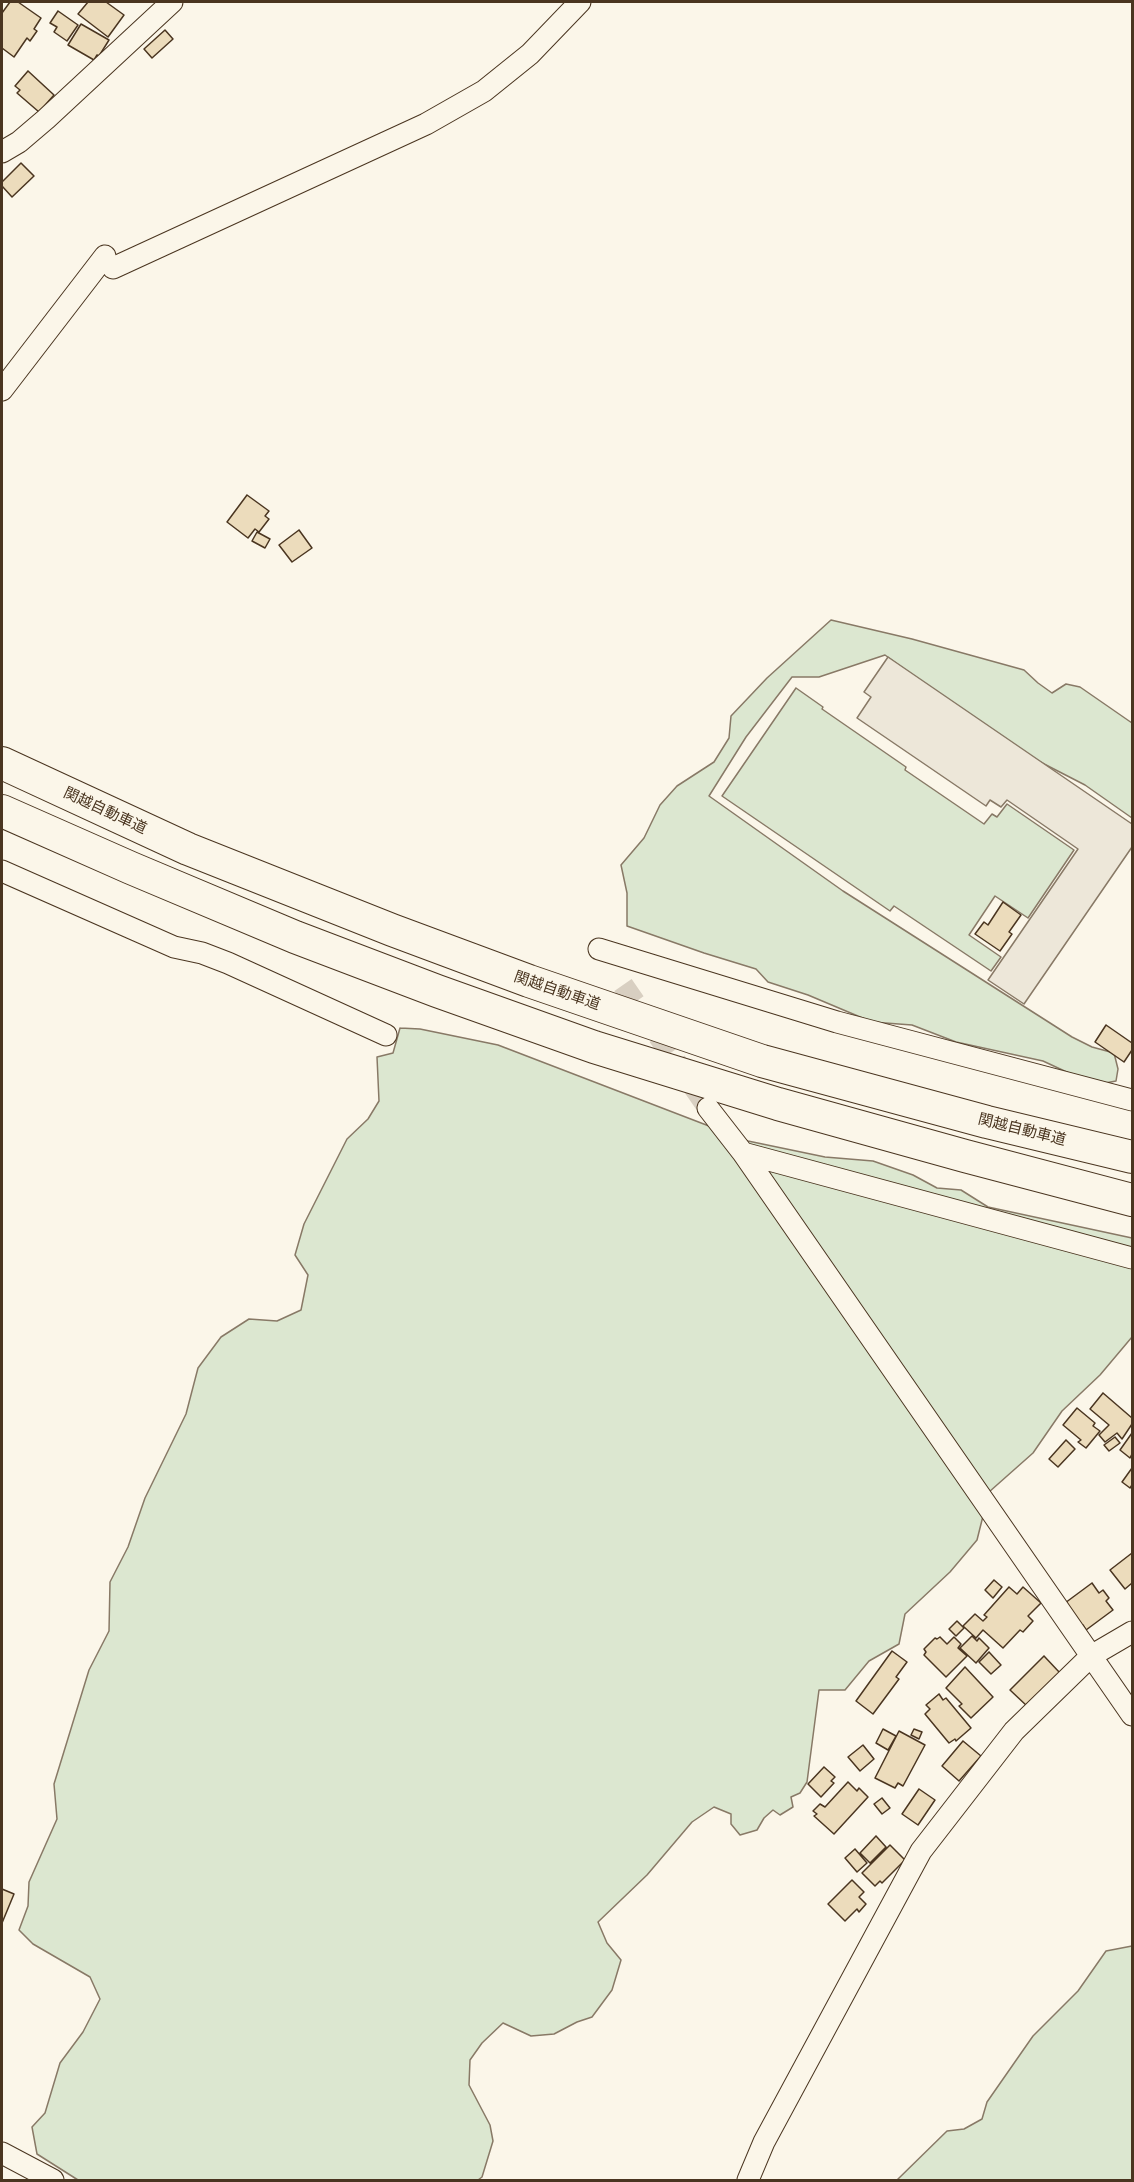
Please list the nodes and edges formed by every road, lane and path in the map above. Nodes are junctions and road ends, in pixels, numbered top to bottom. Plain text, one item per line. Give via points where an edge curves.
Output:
1 (172, 2) edge
2 (580, 2) edge
3 (2, 152) edge
4 (2, 390) edge
5 (2, 764) edge
6 (2, 811) edge
7 (2, 871) edge
8 (598, 949) dead end
9 (386, 1035) dead end
10 (1132, 1100) edge
11 (708, 1108) tunnel mouth
12 (743, 1153) junction
13 (1132, 1157) edge
14 (1132, 1200) edge
15 (1132, 1258) edge
16 (1132, 1632) edge
17 (1091, 1656) junction
18 (1132, 1715) edge
19 (2, 2153) edge
20 (53, 2181) edge
21 (748, 2181) edge

1 - 3 street via 20,142
2 - 4 street via 530,54 484,91 426,124 109,262
5 - 13 highway, 関越自動車道 via 188,849 529,981 762,1061
6 - 14 highway via 295,937 594,1047 800,1110
7 - 9 street via 174,947 228,963
8 - 10 street via 848,1025
11 - 12 street
12 - 15 street
12 - 17 street
16 - 17 street
17 - 18 street
17 - 21 street via 1014,1731 921,1851 764,2142
19 - 20 street

